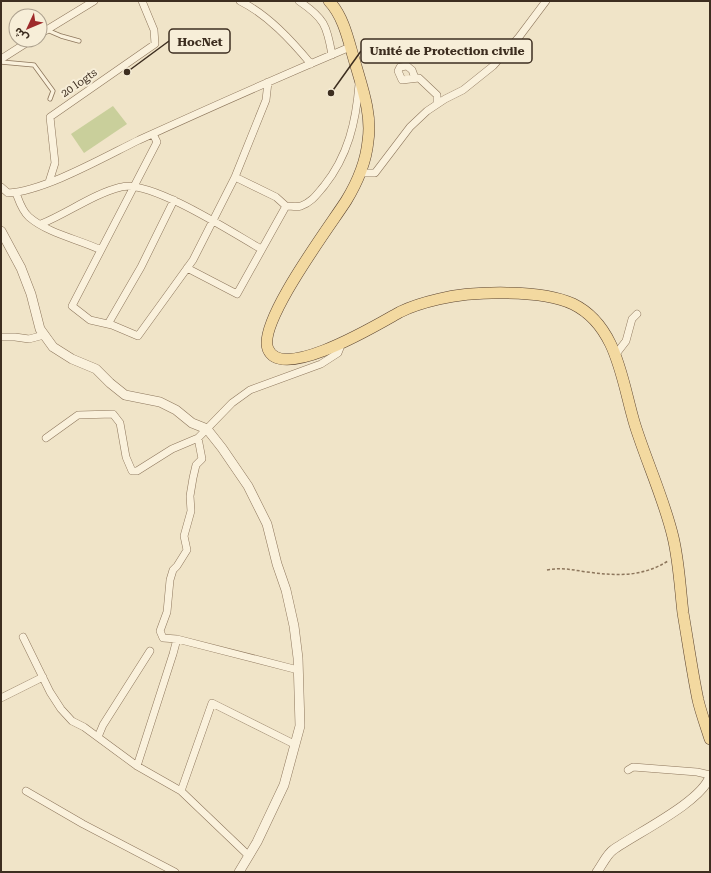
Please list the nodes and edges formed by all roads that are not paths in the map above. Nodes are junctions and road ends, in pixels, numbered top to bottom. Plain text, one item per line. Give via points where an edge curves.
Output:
1 (94, 1) edge
2 (142, 1) edge
3 (240, 1) edge
4 (299, 1) edge
5 (329, 1) edge
6 (546, 1) edge
7 (48, 29) edge
8 (48, 33) edge
9 (79, 41) dead end
10 (350, 47) junction
11 (18, 48) edge
12 (332, 55) junction
13 (1, 59) edge
14 (1, 62) edge
15 (311, 64) junction
16 (359, 78) junction
17 (415, 78) dead end
18 (268, 82) junction
19 (50, 99) dead end
20 (437, 104) junction
21 (153, 134) junction
22 (360, 173) junction
23 (235, 177) junction
24 (49, 182) junction
25 (136, 186) junction
26 (1, 187) edge
27 (16, 193) junction
28 (174, 200) junction
29 (286, 206) junction
30 (212, 221) junction
31 (41, 224) junction
32 (1, 231) edge
33 (261, 249) junction
34 (101, 250) junction
35 (187, 268) junction
36 (637, 314) dead end
37 (108, 324) junction
38 (44, 335) junction
39 (1, 336) edge
40 (342, 343) junction
41 (616, 354) junction
42 (207, 429) junction
43 (46, 438) dead end
44 (198, 438) junction
45 (23, 637) dead end
46 (177, 639) junction
47 (150, 651) dead end
48 (298, 670) junction
49 (43, 677) junction
50 (1, 698) edge
51 (98, 737) junction
52 (710, 739) edge
53 (294, 744) junction
54 (137, 766) junction
55 (628, 770) dead end
56 (710, 775) edge
57 (26, 790) dead end
58 (181, 791) junction
59 (249, 856) junction
60 (175, 872) edge
61 (240, 872) edge
62 (597, 872) edge

1 - 7 street
2 - 24 street, 20 logts via 154,30 155,44 50,117 55,163
3 - 15 street via 255,9
4 - 12 street via 317,13 328,32
5 - 10 main road via 343,25
6 - 20 street via 493,66 463,90
8 - 9 lane
10 - 12 street
10 - 16 main road
11 - 13 street
12 - 15 street
14 - 19 lane via 34,65 53,91
15 - 18 street
16 - 22 main road via 369,119 369,140
16 - 29 street via 354,123 347,148 333,174 312,200 300,206
17 - 20 street via 419,78 436,94
18 - 21 street
18 - 23 street via 266,100
20 - 22 street via 410,128 375,173
21 - 24 street
21 - 25 street via 157,142
22 - 40 main road via 347,200 302,266 273,321 266,343 270,354 285,360 301,358
23 - 29 street via 276,197
23 - 30 street
24 - 27 street
25 - 28 street
25 - 31 street via 122,186 100,194
25 - 34 street
26 - 27 street via 8,193
27 - 31 street via 28,217
28 - 30 street
28 - 37 street via 141,267
29 - 33 street
30 - 33 street
30 - 35 street
31 - 34 street
32 - 38 street via 21,268
33 - 35 street via 237,294
34 - 37 street via 72,306 90,320
35 - 37 street via 138,336
36 - 41 street via 632,319 626,340
38 - 39 street via 28,339
38 - 42 street via 53,347 72,359 96,369 125,395 160,402 176,410 192,423
40 - 41 main road via 418,305 466,295 518,294 561,300 585,311 596,320
40 - 42 street via 338,354 322,364 250,390 232,403
41 - 52 main road via 634,423 664,504 677,555 698,702
42 - 44 street
42 - 48 street via 248,486 267,524 294,626
43 - 44 street via 78,415 113,414 120,424 126,457 132,471 137,471 172,449
44 - 46 street via 202,459 196,465 193,478 191,511 184,536 186,550 173,570 168,612 160,632 163,638
45 - 49 street
46 - 48 street
46 - 54 street
47 - 51 street
48 - 53 street via 300,726
49 - 50 street
49 - 51 street via 61,709 72,721
51 - 54 street
53 - 58 street via 212,703
53 - 59 street via 284,785
54 - 58 street
55 - 56 street via 633,767
56 - 62 street via 709,780 678,809 612,850
57 - 60 street via 83,824
58 - 59 street
59 - 61 street

